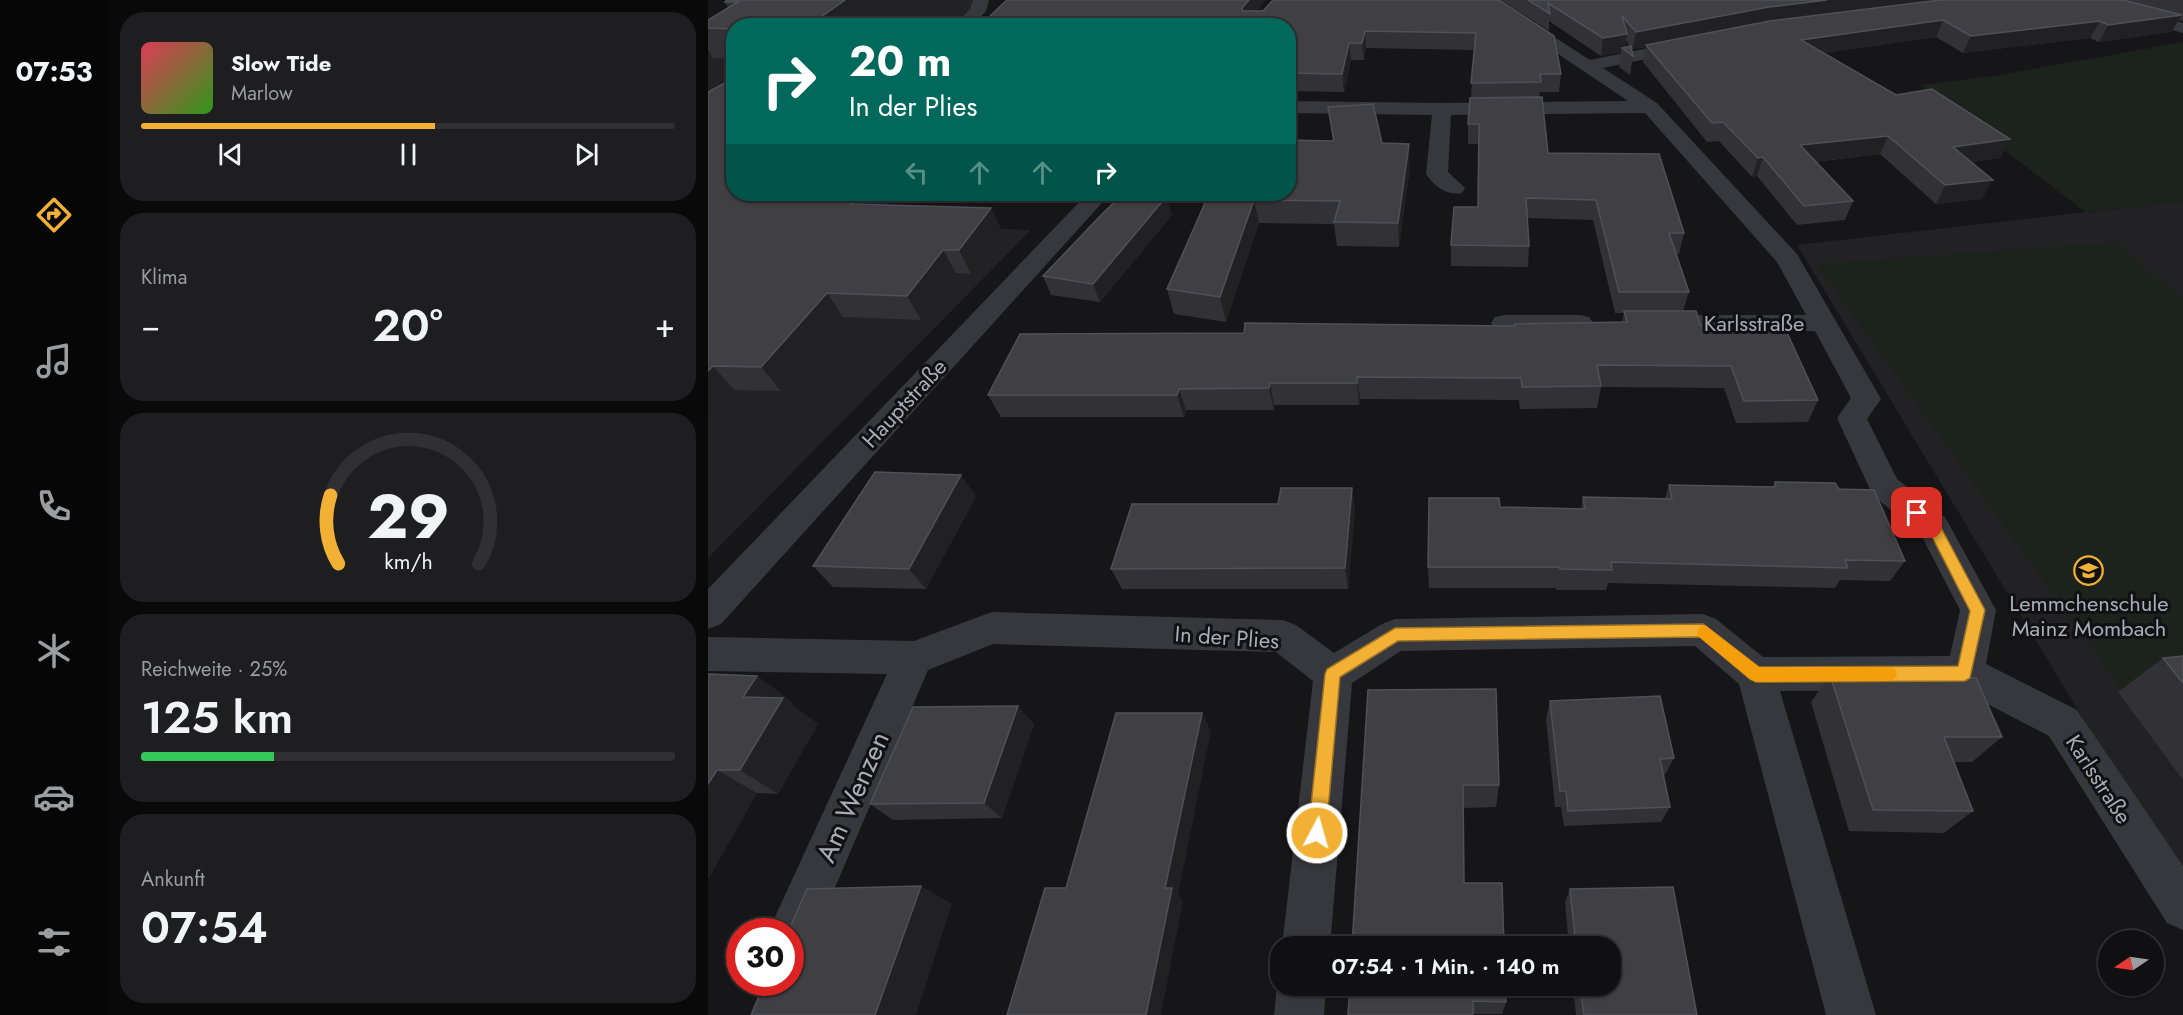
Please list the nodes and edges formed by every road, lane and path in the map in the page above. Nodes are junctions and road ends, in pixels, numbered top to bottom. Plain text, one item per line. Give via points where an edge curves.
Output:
1 (981, 0) edge
2 (1486, 0) edge
3 (2080, 0) edge
4 (971, 18) edge
5 (2183, 28) edge
6 (1704, 41) edge
7 (1587, 66) junction
8 (1296, 107) edge
9 (1650, 107) junction
10 (1442, 109) junction
11 (1454, 188) dead end
12 (1092, 201) edge
13 (1504, 323) edge
14 (1599, 323) edge
15 (1635, 323) edge
16 (1824, 323) junction
17 (708, 613) edge
18 (708, 654) edge
19 (914, 658) junction
20 (1965, 673) junction
21 (1333, 674) junction
22 (1756, 674) junction
23 (2183, 907) edge
24 (798, 918) edge
25 (1307, 936) edge
26 (1301, 996) edge
27 (1299, 1015) edge
28 (1851, 1015) edge

1 - 4 street
2 - 7 street, Karlsstraße
3 - 5 street
6 - 7 street
7 - 9 street, Karlsstraße
8 - 10 street
9 - 10 street
9 - 16 street, Karlsstraße via 1788,259
10 - 11 street via 1437,174
12 - 17 street, Hauptstraße
13 - 14 street
15 - 16 street, Karlsstraße
16 - 20 street, Karlsstraße via 1866,399 1852,418 1885,487 1933,526 1978,610
18 - 19 street, In der Plies
19 - 21 street, In der Plies via 992,628 1283,636
19 - 24 street, Am Wenzen
20 - 22 street
20 - 23 street, Karlsstraße via 2063,723
21 - 22 street via 1395,635 1703,630
21 - 25 street
22 - 28 street
26 - 27 street

